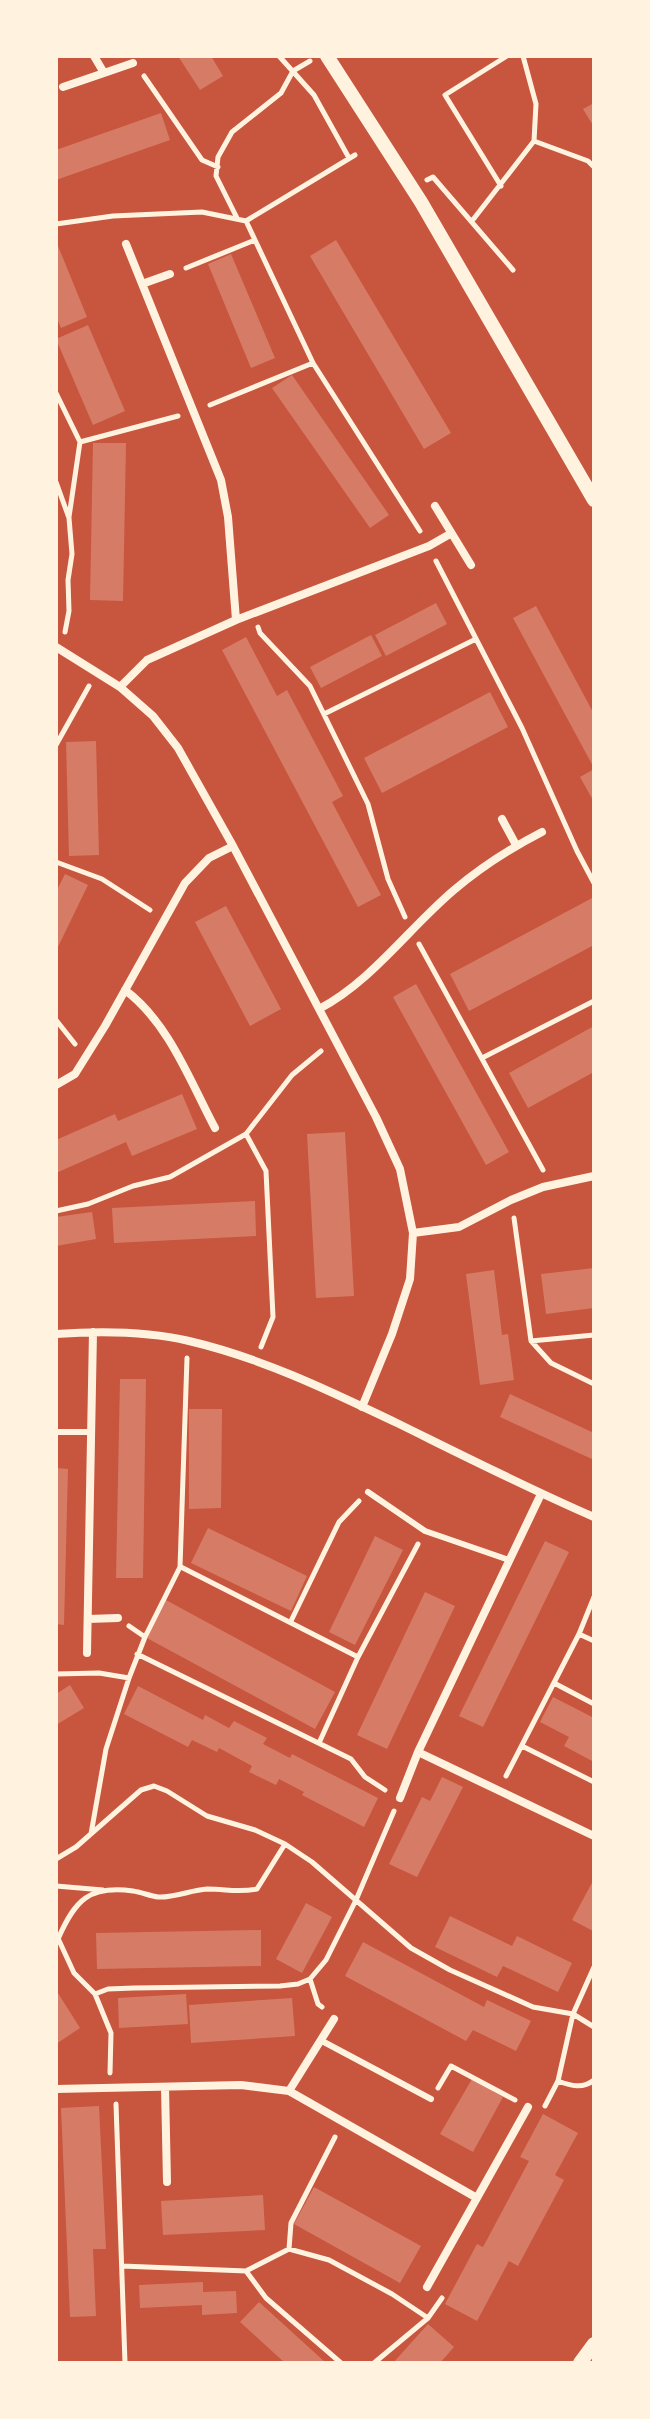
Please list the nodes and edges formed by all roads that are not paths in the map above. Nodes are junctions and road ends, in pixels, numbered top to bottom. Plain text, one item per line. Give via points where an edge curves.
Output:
1 (94, 56) edge
2 (327, 56) edge
3 (133, 63) road end
4 (104, 73) junction
5 (63, 87) dead end
6 (126, 244) dead end
7 (170, 274) road end
8 (142, 284) junction
9 (594, 500) edge
10 (435, 506) dead end
11 (450, 534) junction
12 (471, 565) dead end
13 (236, 620) junction
14 (56, 647) edge
15 (120, 687) junction
16 (502, 819) dead end
17 (542, 832) dead end
18 (516, 845) junction
19 (233, 846) junction
20 (125, 990) junction
21 (319, 1009) junction
22 (56, 1085) edge
23 (215, 1128) dead end
24 (594, 1176) edge
25 (413, 1233) junction
26 (93, 1332) junction
27 (56, 1334) edge
28 (362, 1407) junction
29 (56, 1432) edge
30 (91, 1432) junction
31 (368, 1492) road end
32 (541, 1494) junction
33 (594, 1517) edge
34 (509, 1560) junction
35 (118, 1618) dead end
36 (88, 1619) junction
37 (87, 1653) dead end
38 (418, 1752) junction
39 (400, 1798) road end
40 (594, 1836) edge
41 (334, 2019) road end
42 (322, 2041) junction
43 (165, 2087) junction
44 (56, 2089) edge
45 (289, 2091) junction
46 (431, 2099) road end
47 (528, 2107) road end
48 (167, 2182) dead end
49 (477, 2198) junction
50 (427, 2287) dead end
51 (594, 2344) edge
52 (580, 2363) edge

1 - 4 street
2 - 9 street via 412,189
3 - 4 street
4 - 5 street
6 - 8 street
7 - 8 street
8 - 13 street via 221,480
10 - 11 street
11 - 12 street
11 - 13 street
13 - 15 street via 147,660
14 - 15 street
15 - 19 street via 178,748
16 - 18 street
17 - 18 street
18 - 21 street via 453,890 356,985
19 - 20 street via 209,858 185,883
19 - 21 street
20 - 22 street via 75,1074
20 - 23 street via 162,1029
21 - 25 street via 400,1169
24 - 25 street via 511,1200 459,1227
25 - 28 street via 410,1279
26 - 27 street
26 - 28 street via 188,1341 256,1359
26 - 30 street
28 - 32 street
29 - 30 lane
30 - 36 street
31 - 34 lane via 425,1531
32 - 33 street
32 - 34 street
34 - 38 street
35 - 36 street
36 - 37 street
38 - 39 street
38 - 40 street
41 - 42 street
42 - 45 street
42 - 46 lane
43 - 44 street
43 - 45 street via 241,2085
43 - 48 street
45 - 49 street
47 - 49 street
49 - 50 street
51 - 52 street

